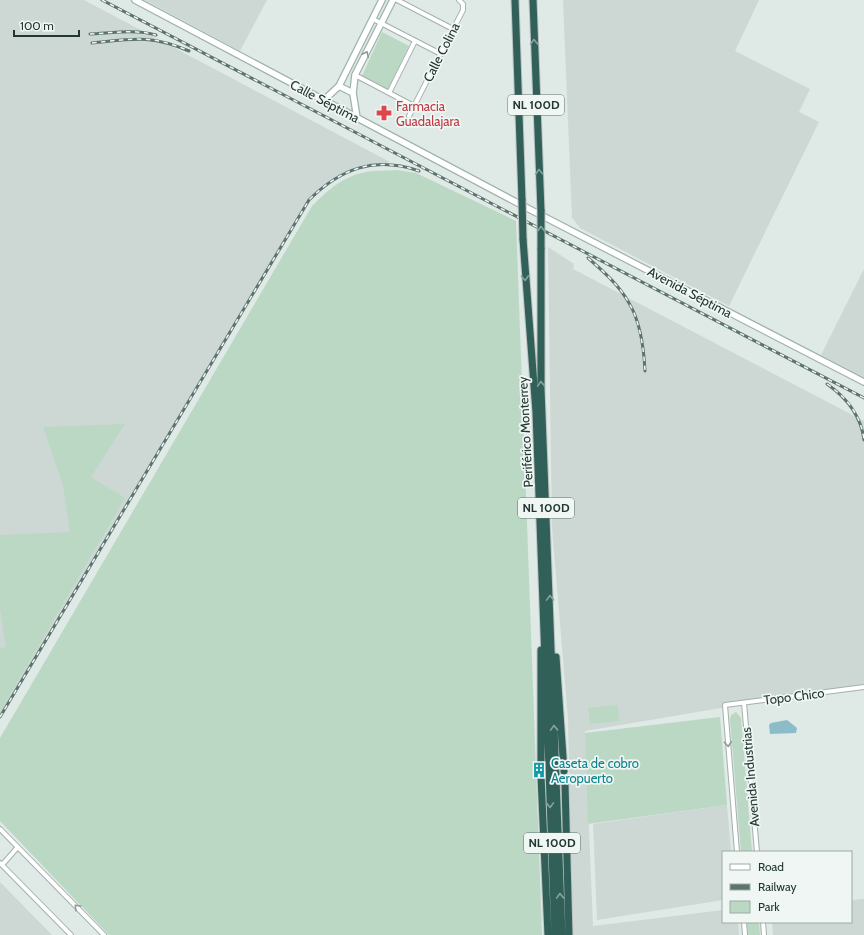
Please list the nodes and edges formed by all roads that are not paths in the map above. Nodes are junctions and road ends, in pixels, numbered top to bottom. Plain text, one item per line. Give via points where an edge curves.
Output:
1 (135, 0) edge
2 (382, 0) edge
3 (393, 0) edge
4 (397, 0) edge
5 (459, 0) edge
6 (515, 0) edge
7 (533, 0) edge
8 (373, 19) junction
9 (380, 23) junction
10 (453, 29) junction
11 (415, 41) junction
12 (441, 54) junction
13 (356, 75) junction
14 (339, 86) junction
15 (353, 93) junction
16 (389, 93) junction
17 (323, 101) junction
18 (414, 106) junction
19 (409, 116) dead end
20 (357, 118) junction
21 (519, 201) junction
22 (864, 382) edge
23 (547, 630) junction
24 (864, 687) edge
25 (744, 702) junction
26 (724, 705) joint
27 (541, 763) tunnel mouth
28 (564, 771) tunnel mouth
29 (541, 776) tunnel mouth
30 (565, 784) tunnel mouth
31 (0, 829) edge
32 (17, 848) junction
33 (738, 851) edge
34 (757, 851) edge
35 (1, 864) edge
36 (744, 923) edge
37 (763, 923) edge
38 (71, 935) edge
39 (104, 935) edge
40 (548, 935) edge
41 (555, 935) edge
42 (562, 935) edge
43 (570, 935) edge
44 (745, 935) edge
45 (764, 935) edge

1 - 17 street, Calle Séptima
2 - 8 street
3 - 9 street
4 - 10 street
5 - 10 street, Calle Colina via 463,4 463,10
6 - 21 highway, Periférico Monterrey / NL 100D
23 -> 7 highway, Periférico Monterrey / NL 100D, bridge via 541,377 542,248
8 - 9 street
8 - 14 street
9 - 11 street
13 -> 9 street
10 - 12 street, Calle Colina
11 - 12 street
11 - 16 street
12 - 18 street, Calle Colina
13 - 15 street
13 - 16 street
14 - 15 street
14 - 17 street
15 - 20 street
16 - 18 street
17 - 20 street, Calle Séptima
18 - 19 street, Calle Colina
20 - 21 street, Calle Séptima
21 - 22 street, Avenida Séptima
21 -> 23 highway, Periférico Monterrey / NL 100D, bridge via 536,412
23 - 27 highway via 540,664
23 - 28 highway via 556,656
23 -> 41 highway, Periférico Monterrey / NL 100D
42 -> 23 highway, Periférico Monterrey / NL 100D
24 - 25 street, Topo Chico
25 - 26 street, Topo Chico
25 - 34 street, Avenida Industrias
26 -> 33 street, Avenida Industrias
29 - 40 highway
30 - 43 highway
31 - 32 street
32 - 35 street
39 -> 32 street
35 - 38 street
36 - 44 street
37 - 45 street

